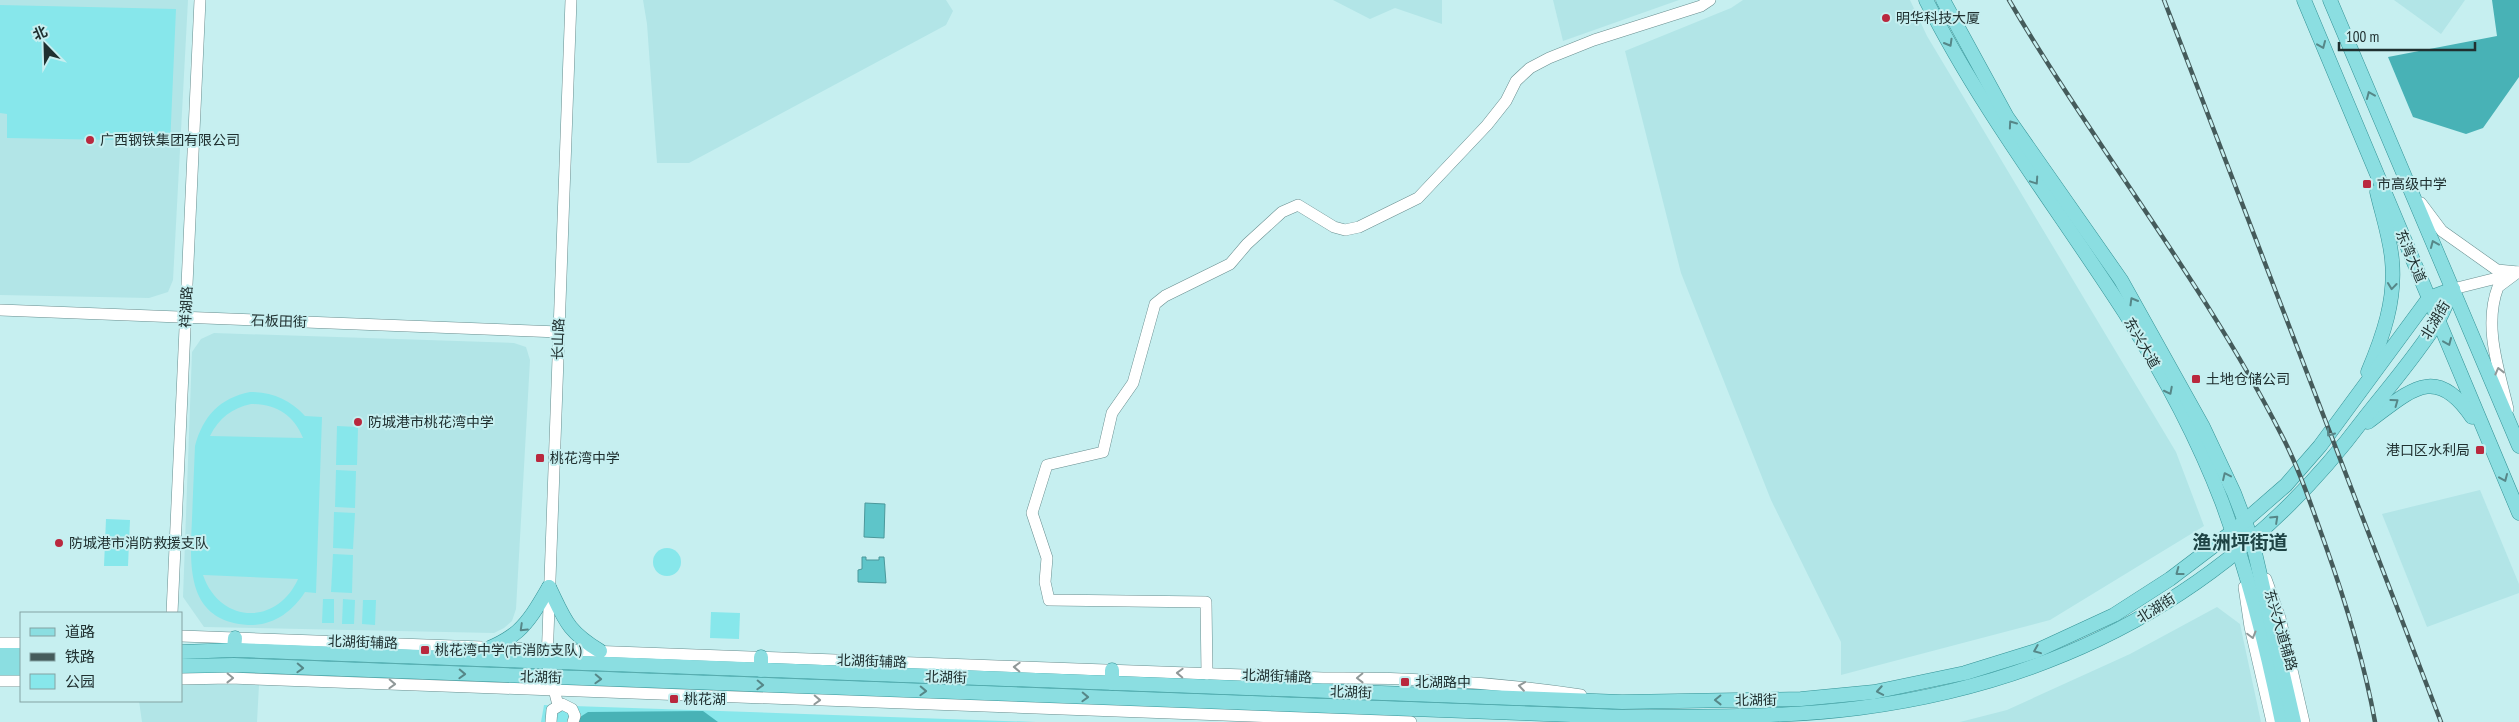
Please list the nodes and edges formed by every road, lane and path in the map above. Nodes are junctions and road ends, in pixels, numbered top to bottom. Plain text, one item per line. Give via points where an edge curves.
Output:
1 (200, 0) edge
2 (571, 0) edge
3 (1710, 0) edge
4 (1926, 0) edge
5 (1943, 0) edge
6 (2304, 0) edge
7 (2330, 0) edge
8 (2367, 152) junction
9 (2405, 176) junction
10 (2518, 272) edge
11 (2453, 289) junction
12 (2429, 298) junction
13 (0, 310) edge
14 (185, 317) junction
15 (2438, 320) junction
16 (559, 332) junction
17 (2358, 394) junction
18 (2355, 431) junction
19 (2517, 440) edge
20 (2490, 444) junction
21 (2519, 513) edge
22 (2244, 520) junction
23 (2232, 532) junction
24 (2252, 540) junction
25 (2239, 553) junction
26 (550, 587) junction
27 (172, 612) edge
28 (2280, 618) junction
29 (182, 636) edge
30 (0, 643) edge
31 (20, 644) edge
32 (234, 644) junction
33 (496, 647) junction
34 (600, 651) junction
35 (182, 652) edge
36 (0, 655) edge
37 (20, 655) edge
38 (547, 656) junction
39 (459, 659) junction
40 (761, 664) junction
41 (182, 666) edge
42 (2283, 666) junction
43 (0, 668) edge
44 (20, 668) edge
45 (1207, 674) junction
46 (1112, 677) junction
47 (182, 679) edge
48 (0, 681) edge
49 (20, 681) edge
50 (1257, 682) junction
51 (551, 684) junction
52 (558, 705) junction
53 (551, 722) edge
54 (573, 722) edge
55 (1411, 722) edge
56 (2272, 722) edge
57 (2282, 722) edge
58 (2294, 722) edge
59 (2304, 722) edge

1 - 14 street, 祥湖路
2 - 16 street, 长山路
3 - 45 street via 1701,6 1594,40 1530,68 1516,81 1506,101 1487,125 1418,198 1359,227 1345,230 1334,227 1298,205 1282,212 1230,264 1155,304 1133,383 1112,413 1103,452 1047,464 1032,513 1047,558 1045,582 1049,600 1206,602
4 -> 23 main road, 东兴大道 via 1996,123 2125,314 2162,378 2197,445
22 -> 5 main road, 东兴大道 via 2203,428 2121,280 2007,117
6 -> 8 main road, 东湾大道
9 -> 7 main road, 东湾大道
8 - 12 main road, 东湾大道
8 -> 17 main road via 2392,258 2393,280 2384,334
9 - 10 street via 2442,231 2497,270
11 -> 9 main road, 东湾大道
10 - 11 street
19 -> 10 street via 2494,348 2492,312 2498,287
11 - 12 main road, 北湖街
11 - 15 main road, 北湖街
11 - 19 main road, 东湾大道
12 - 15 main road, 东湾大道
12 - 17 main road, 北湖街
13 - 14 street, 石板田街
14 - 16 street, 石板田街
14 - 27 street, 祥湖路
15 - 18 main road, 北湖街
15 -> 20 main road, 东湾大道
16 - 26 street, 长山路
17 -> 22 main road, 北湖街 via 2286,485
18 -> 20 main road via 2412,390 2425,386 2439,387 2462,401
24 -> 18 main road, 北湖街 via 2294,502
20 -> 21 main road, 东湾大道
22 - 23 main road, 北湖街
22 - 24 main road, 东兴大道
23 - 25 main road, 东兴大道
23 -> 50 main road, 北湖街 via 2170,579 2114,615 2036,651 1965,673 1874,692 1801,699 1622,702
24 - 25 main road, 北湖街
24 - 28 street, 东兴大道辅路
24 - 42 main road, 东兴大道
51 -> 25 main road, 北湖街 via 1625,717 1774,716 1859,708 1943,694 2027,670 2090,645 2150,614
25 -> 56 street, 东兴大道辅路 via 2250,627
25 - 57 main road, 东兴大道 via 2271,668
26 -> 33 main road via 529,622
26 - 34 main road via 564,620 579,638
26 - 38 street, 长山路
28 - 42 street
28 - 59 street, 东兴大道辅路
29 - 32 street, 北湖街辅路
30 - 31 street
32 - 33 street, 北湖街辅路
32 - 35 main road, 北湖街
32 - 39 main road, 北湖街
33 - 38 street, 北湖街辅路
33 - 39 main road
34 - 38 street, 北湖街辅路
34 - 40 street, 北湖街辅路
36 - 37 main road
38 - 39 main road, 北湖街
38 - 40 main road, 北湖街
38 - 51 street, 长山路
46 -> 40 main road, 北湖街
41 -> 51 main road, 北湖街 via 234,665
42 - 58 main road, 东兴大道
43 - 44 main road
45 -> 46 street, 北湖街辅路
45 - 50 street, 北湖街辅路
46 - 50 main road, 北湖街
47 -> 51 street
48 - 49 street
51 - 52 street, 长山路
51 -> 55 street
52 - 53 street via 550,713
52 - 54 street via 572,709

